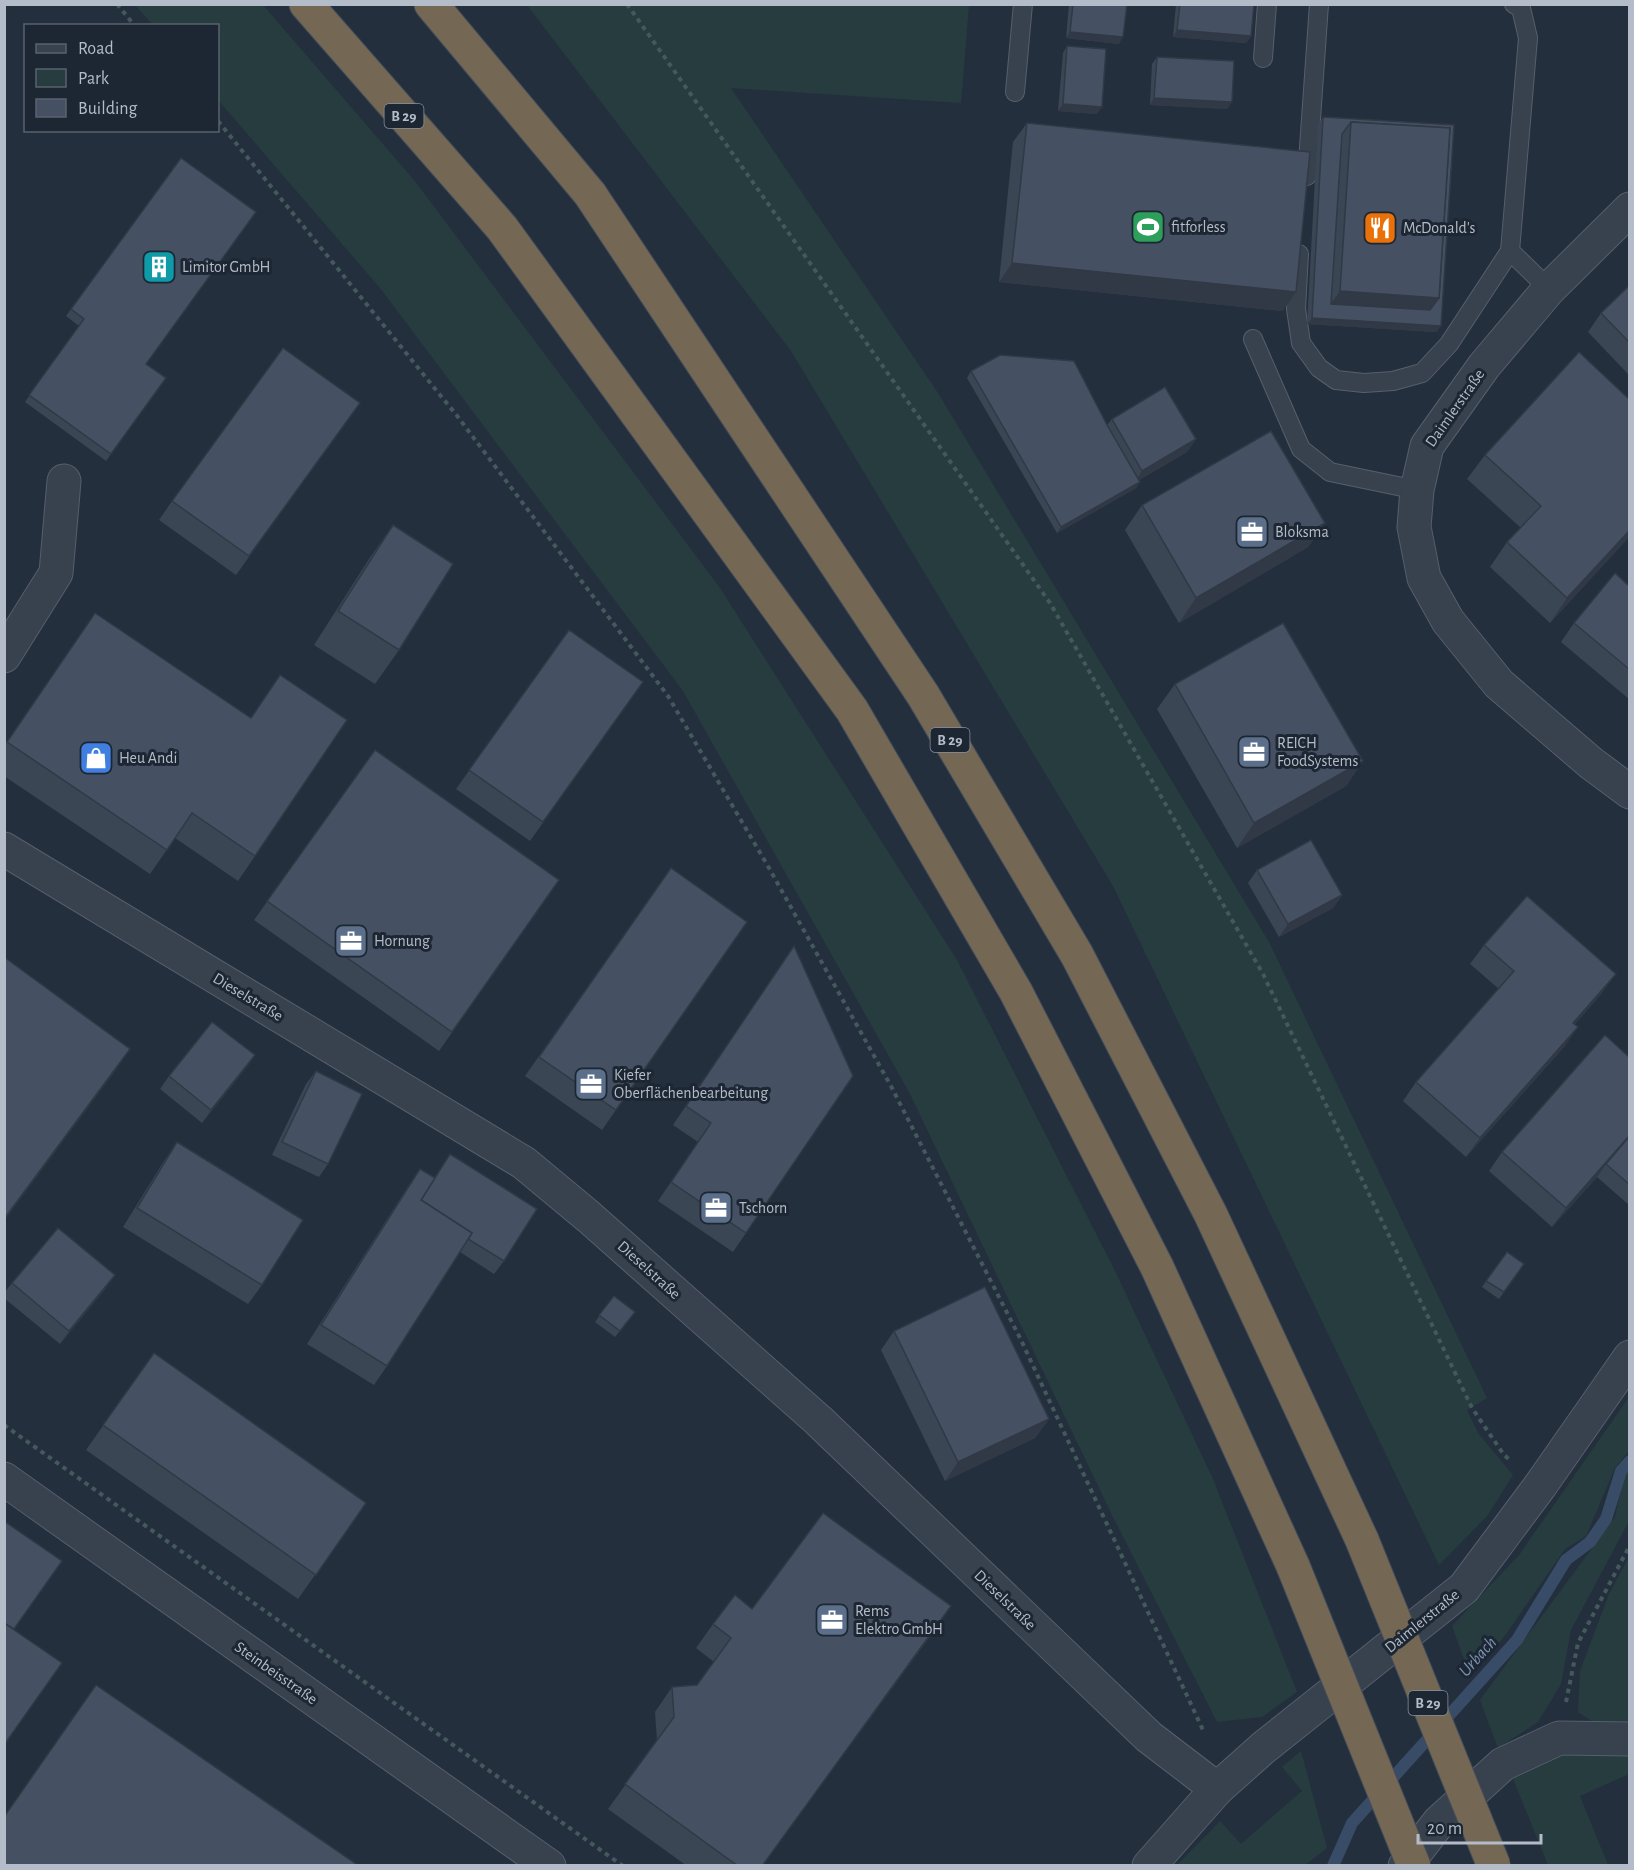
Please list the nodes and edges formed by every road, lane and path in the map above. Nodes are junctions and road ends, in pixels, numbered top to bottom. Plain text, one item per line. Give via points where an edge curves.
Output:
1 (117, 4) edge
2 (306, 4) edge
3 (431, 4) edge
4 (627, 4) edge
5 (1023, 4) edge
6 (1267, 4) edge
7 (1319, 4) edge
8 (1514, 4) edge
9 (133, 24) edge
10 (1263, 58) dead end
11 (1015, 92) dead end
12 (219, 122) edge
13 (1305, 197) edge
14 (1629, 209) edge
15 (1301, 242) edge
16 (1510, 251) junction
17 (1549, 288) junction
18 (1252, 339) dead end
19 (64, 481) dead end
20 (1417, 490) junction
21 (4, 656) edge
22 (1629, 792) edge
23 (4, 849) edge
24 (1629, 1357) edge
25 (4, 1425) edge
26 (4, 1479) edge
27 (1540, 1486) junction
28 (1629, 1545) edge
29 (1204, 1734) dead end
30 (1559, 1738) junction
31 (1629, 1739) edge
32 (1217, 1790) junction
33 (549, 1866) edge
34 (623, 1866) edge
35 (1149, 1866) edge
36 (1405, 1866) edge
37 (1414, 1866) edge
38 (1494, 1866) edge

1 - 9 path
2 - 37 highway, B 29, bridge via 502,228 852,710 1027,1013 1157,1267 1293,1566
3 - 38 highway, B 29, bridge via 590,194 923,695 1088,976 1211,1215 1362,1540
4 - 27 path via 1050,603 1263,975 1472,1408 1504,1455
5 - 11 lane
6 - 10 lane
7 - 13 lane
8 - 16 lane via 1521,8 1528,38
12 - 29 path via 458,417 668,696 892,1088 1021,1340
14 - 17 street, Daimlerstraße
15 - 16 lane via 1296,309 1300,343 1319,368 1336,380 1364,383 1422,373 1449,344
16 - 17 lane
17 - 20 street, Daimlerstraße via 1484,366 1426,446
18 - 20 lane via 1301,449 1330,472
19 - 21 street via 56,573
20 - 22 street, Daimlerstraße via 1414,526 1424,578 1448,621 1499,684
23 - 32 street, Dieselstraße via 524,1163 818,1420 1149,1737
24 - 27 street, Daimlerstraße
25 - 34 path
26 - 33 street, Steinbeisstraße
27 - 32 street, Daimlerstraße via 1464,1588 1263,1748
28 - 30 path via 1578,1643
30 - 31 street
30 - 36 street via 1503,1764 1439,1822
32 - 35 street, Daimlerstraße

